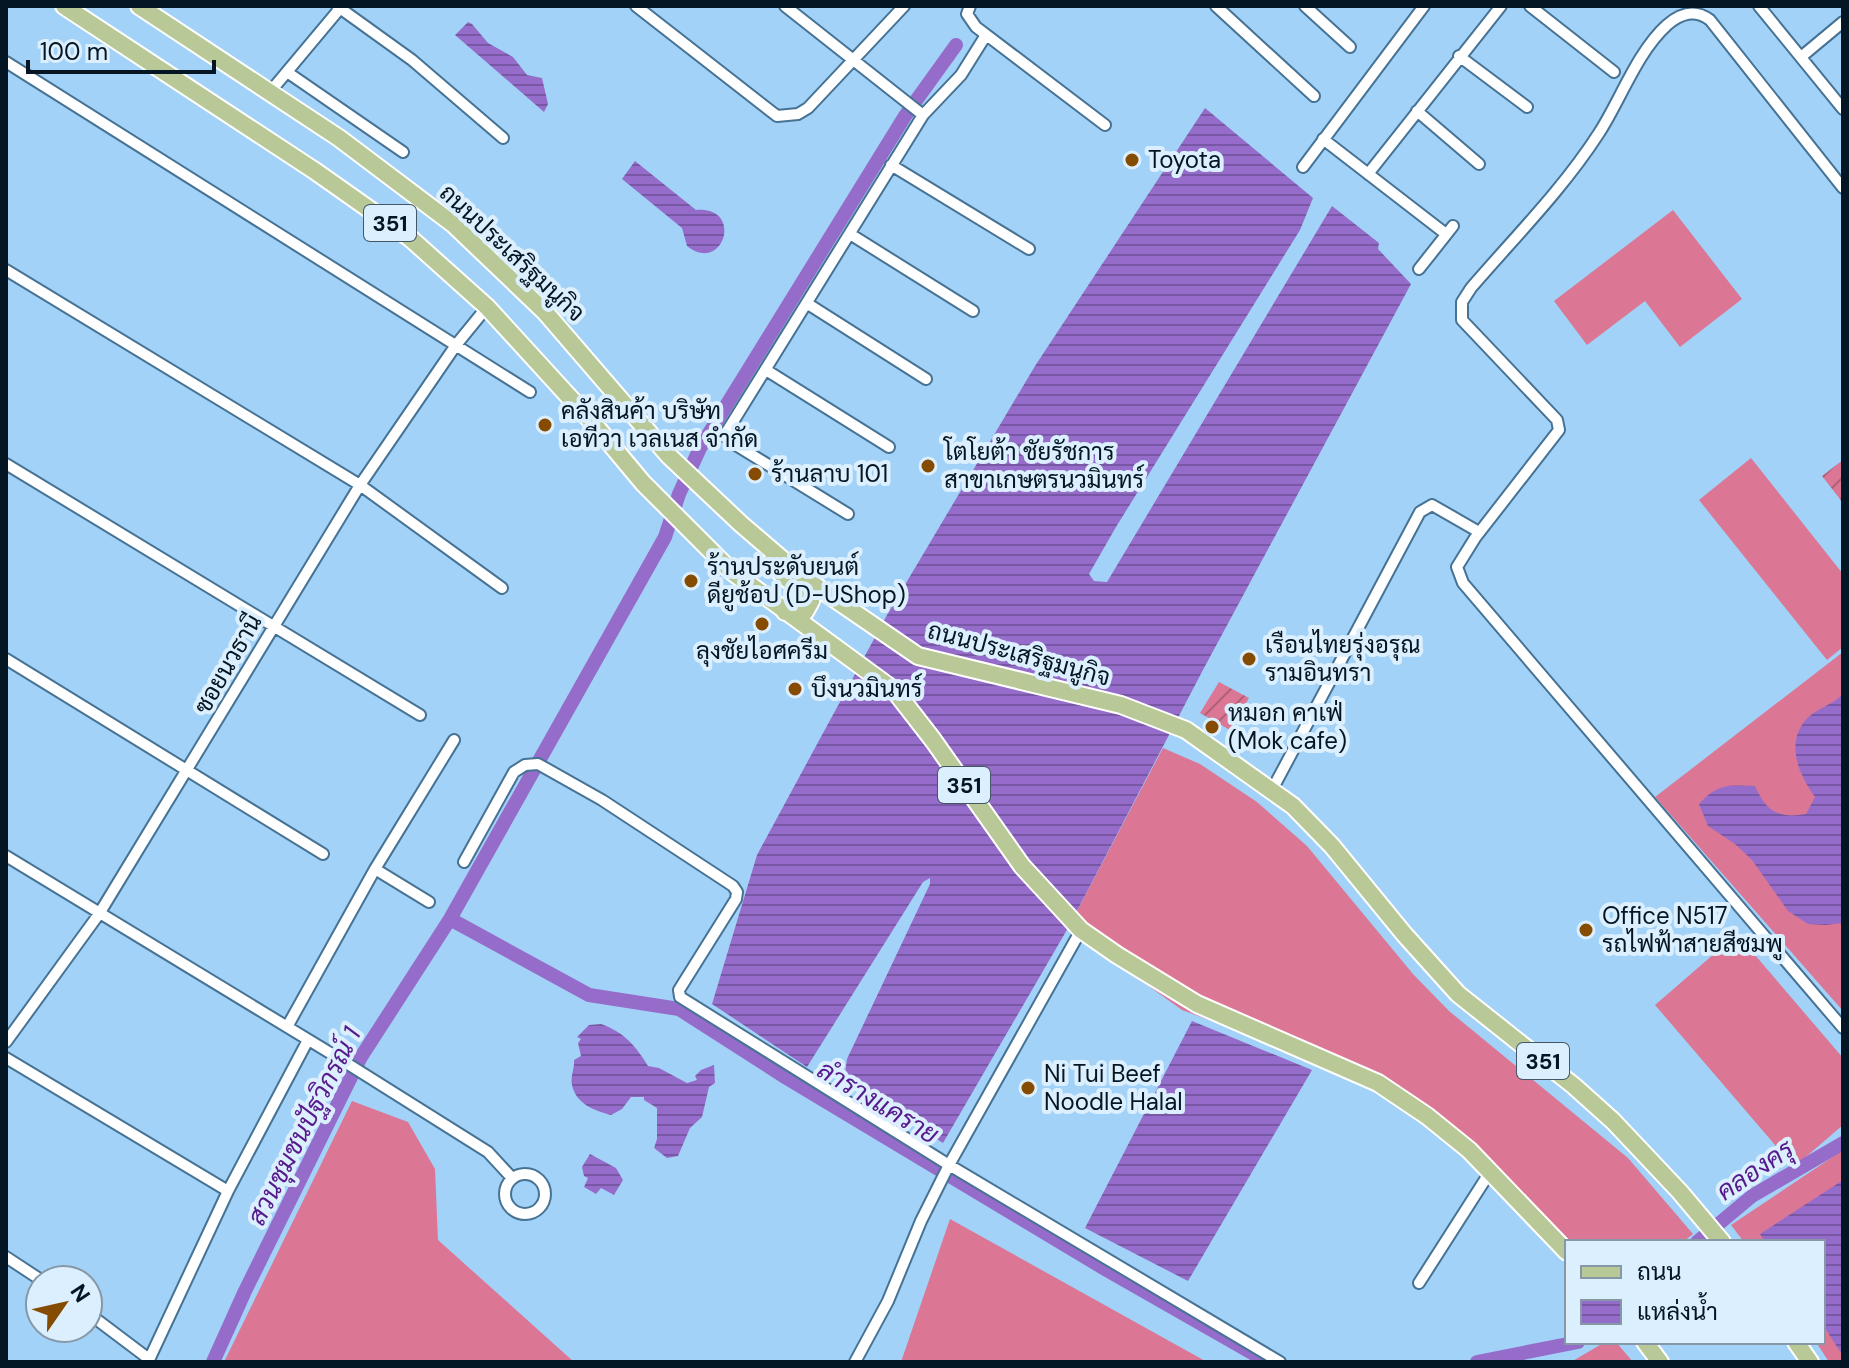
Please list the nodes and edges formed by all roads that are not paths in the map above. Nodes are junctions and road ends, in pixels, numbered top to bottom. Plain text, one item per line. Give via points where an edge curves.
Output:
1 (64, 6) edge
2 (139, 6) edge
3 (636, 6) edge
4 (785, 6) edge
5 (904, 6) edge
6 (970, 6) edge
7 (1216, 6) edge
8 (1305, 6) edge
9 (1424, 6) edge
10 (1501, 6) edge
11 (1530, 6) edge
12 (1759, 6) edge
13 (340, 7) edge
14 (1843, 22) edge
15 (986, 35) junction
16 (1350, 47) dead end
17 (1459, 56) junction
18 (1801, 57) junction
19 (853, 60) junction
20 (6, 62) edge
21 (287, 72) junction
22 (1614, 72) dead end
23 (270, 92) junction
24 (1314, 96) dead end
25 (1527, 107) dead end
26 (916, 109) junction
27 (1843, 109) edge
28 (1417, 111) junction
29 (1105, 125) dead end
30 (503, 138) dead end
31 (1323, 139) junction
32 (403, 152) dead end
33 (1479, 164) dead end
34 (891, 165) junction
35 (1303, 167) dead end
36 (1368, 174) junction
37 (1843, 188) edge
38 (850, 234) junction
39 (1029, 249) dead end
40 (1419, 269) dead end
41 (6, 270) edge
42 (808, 304) junction
43 (487, 307) junction
44 (973, 311) dead end
45 (456, 345) junction
46 (766, 370) junction
47 (926, 379) dead end
48 (530, 392) dead end
49 (889, 447) dead end
50 (6, 464) edge
51 (687, 475) junction
52 (360, 485) junction
53 (848, 514) dead end
54 (1479, 532) junction
55 (502, 588) dead end
56 (784, 611) junction
57 (274, 625) junction
58 (6, 659) edge
59 (420, 715) dead end
60 (454, 740) dead end
61 (188, 773) junction
62 (1272, 790) junction
63 (323, 854) dead end
64 (6, 856) edge
65 (464, 862) dead end
66 (375, 869) junction
67 (429, 902) dead end
68 (99, 914) junction
69 (1079, 926) junction
70 (287, 1027) junction
71 (1843, 1028) edge
72 (308, 1040) junction
73 (6, 1042) edge
74 (6, 1058) edge
75 (946, 1171) junction
76 (1490, 1172) junction
77 (512, 1178) junction
78 (228, 1191) junction
79 (1720, 1240) edge
80 (1565, 1250) edge
81 (6, 1257) edge
82 (24, 1269) edge
83 (1419, 1283) dead end
84 (104, 1326) edge
85 (1647, 1344) edge
86 (1797, 1344) edge
87 (148, 1360) edge
88 (855, 1362) edge
89 (1280, 1362) edge
90 (1660, 1362) edge
91 (1810, 1362) edge

1 - 43 main road, 351 via 410,238
2 - 23 main road, ถนนประเสริฐมนูกิจ / 351
3 - 19 street via 777,116 808,108
4 - 19 street
5 - 19 street
6 - 15 street via 970,21
7 - 24 street
8 - 16 street
9 - 31 street
10 - 17 street
11 - 22 street
12 - 18 street
13 - 21 street
13 - 30 street
14 - 18 street
15 - 26 street via 961,75
15 - 29 street
17 - 25 street
17 - 28 street
18 - 27 street
19 - 26 street
20 - 45 street
21 - 23 street
21 - 32 street
23 - 51 main road, ถนนประเสริฐมนูกิจ / 351 via 453,224 545,312
26 - 34 street
28 - 33 street
28 - 36 street
31 - 35 street
31 - 36 street
34 - 38 street
34 - 39 street
36 - 40 street via 1450,230
37 - 54 street via 1710,20 1692,13 1664,28 1624,84 1601,132 1462,302 1462,320 1468,328 1559,424 1558,434
38 - 42 street
38 - 44 street
41 - 52 street
42 - 46 street
42 - 47 street
43 - 45 street, ซอยนวธานี
43 - 56 main road, 351 via 643,483 731,571
45 - 48 street
45 - 52 street, ซอยนวธานี
46 - 49 street
46 - 53 street via 728,428 727,438
50 - 57 street
51 - 56 main road via 811,601 805,612
51 - 62 main road, ถนนประเสริฐมนูกิจ / 351 via 804,578 918,656 1121,705 1186,730
52 - 55 street
52 - 57 street, ซอยนวธานี
54 - 62 street via 1432,505 1420,512
54 - 71 street via 1457,567 1459,577
56 - 69 main road, 351 via 895,691 1022,866
57 - 59 street
57 - 61 street, ซอยนวธานี
58 - 61 street
60 - 66 street
61 - 63 street
61 - 68 street, ซอยนวธานี
62 - 79 main road, ถนนประเสริฐมนูกิจ / 351 via 1332,846 1458,994 1604,1112
64 - 68 street
65 - 75 street via 514,772 525,765 535,765 602,800 737,892 679,990 680,997
66 - 67 street
66 - 70 street
68 - 70 street
68 - 73 street, ซอยนวธานี
69 - 75 street
69 - 76 main road, 351 via 1197,1004 1378,1083 1427,1116
70 - 72 street
72 - 77 street via 488,1152
72 - 78 street
74 - 78 street
75 - 88 street
75 - 89 street
76 - 80 main road, 351
76 - 83 street
77 - 77 street via 530,1174 541,1182 545,1200 537,1211 524,1215 511,1209 505,1190
78 - 87 street
81 - 82 street
84 - 87 street
85 - 90 main road
86 - 91 main road

